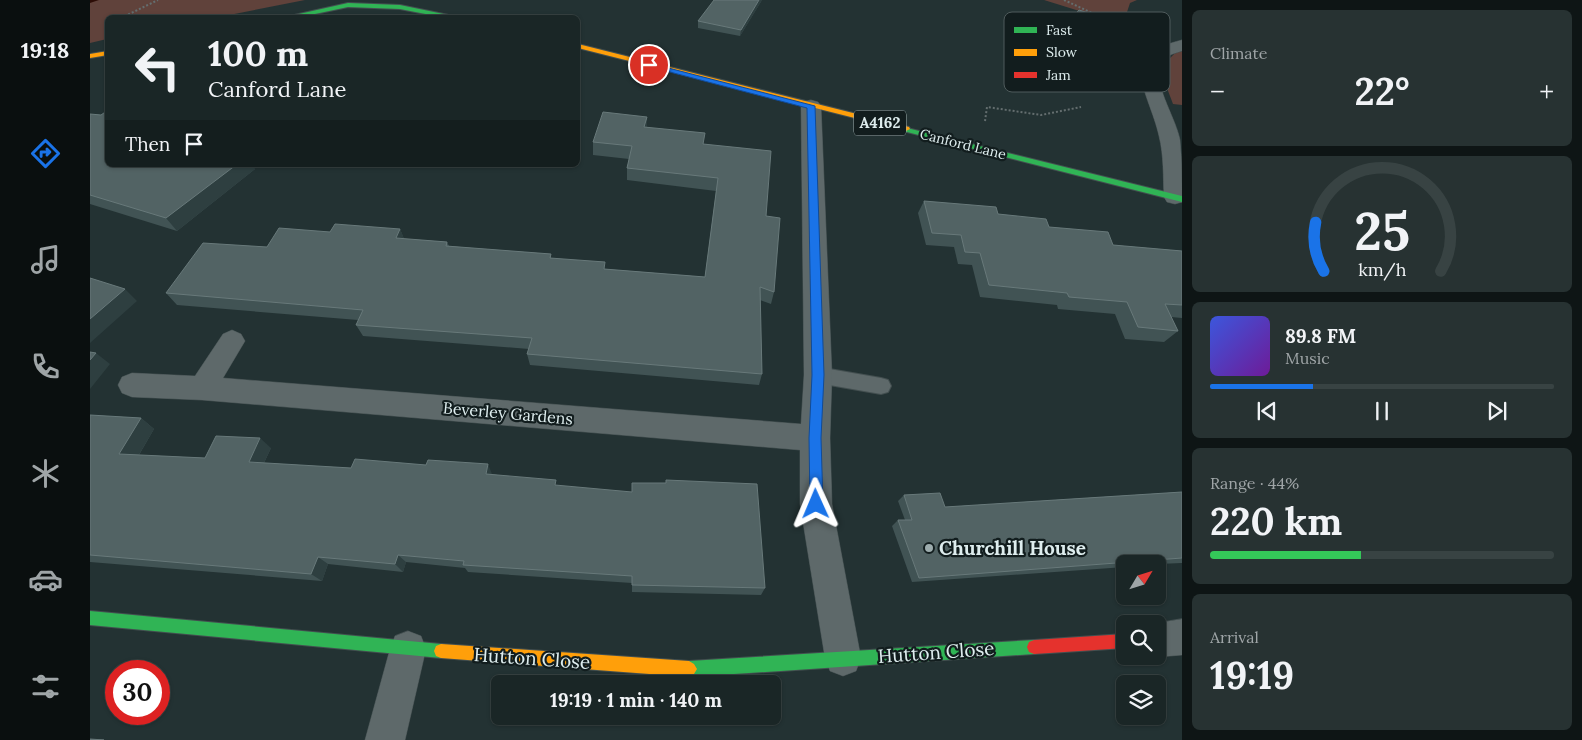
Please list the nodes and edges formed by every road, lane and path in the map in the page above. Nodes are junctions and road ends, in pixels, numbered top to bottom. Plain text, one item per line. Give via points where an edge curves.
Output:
1 (158, 0) edge
2 (1064, 0) edge
3 (350, 2) edge
4 (1090, 12) edge
5 (128, 15) edge
6 (296, 15) edge
7 (444, 15) edge
8 (1182, 45) edge
9 (580, 47) edge
10 (1170, 49) edge
11 (105, 54) edge
12 (90, 56) edge
13 (1154, 92) edge
14 (811, 106) junction
15 (1081, 107) dead end
16 (980, 148) junction
17 (1178, 198) edge
18 (232, 341) dead end
19 (818, 375) junction
20 (132, 385) dead end
21 (881, 386) dead end
22 (202, 388) junction
23 (815, 438) junction
24 (90, 618) edge
25 (1182, 637) edge
26 (1166, 638) edge
27 (1116, 642) edge
28 (408, 649) junction
29 (844, 658) junction
30 (385, 740) edge

1 - 5 path
2 - 4 path
3 - 6 main road
3 - 7 main road
8 - 10 street, Canford Lane
9 - 14 main road, Canford Lane / A4162
11 - 12 main road
13 - 17 street, Canford Lane via 1169,134
14 - 16 main road, Canford Lane / A4162
14 - 19 street
15 - 16 path via 1040,115 987,107
16 - 17 main road, Canford Lane / A4162
18 - 22 street
19 - 21 lane
19 - 23 street
20 - 22 street, Beverley Gardens
22 - 23 street, Beverley Gardens
23 - 29 street via 816,504
24 - 28 main road, Hutton Close
25 - 26 street
27 - 29 main road, Hutton Close
28 - 29 main road, Hutton Close via 690,669
28 - 30 street

